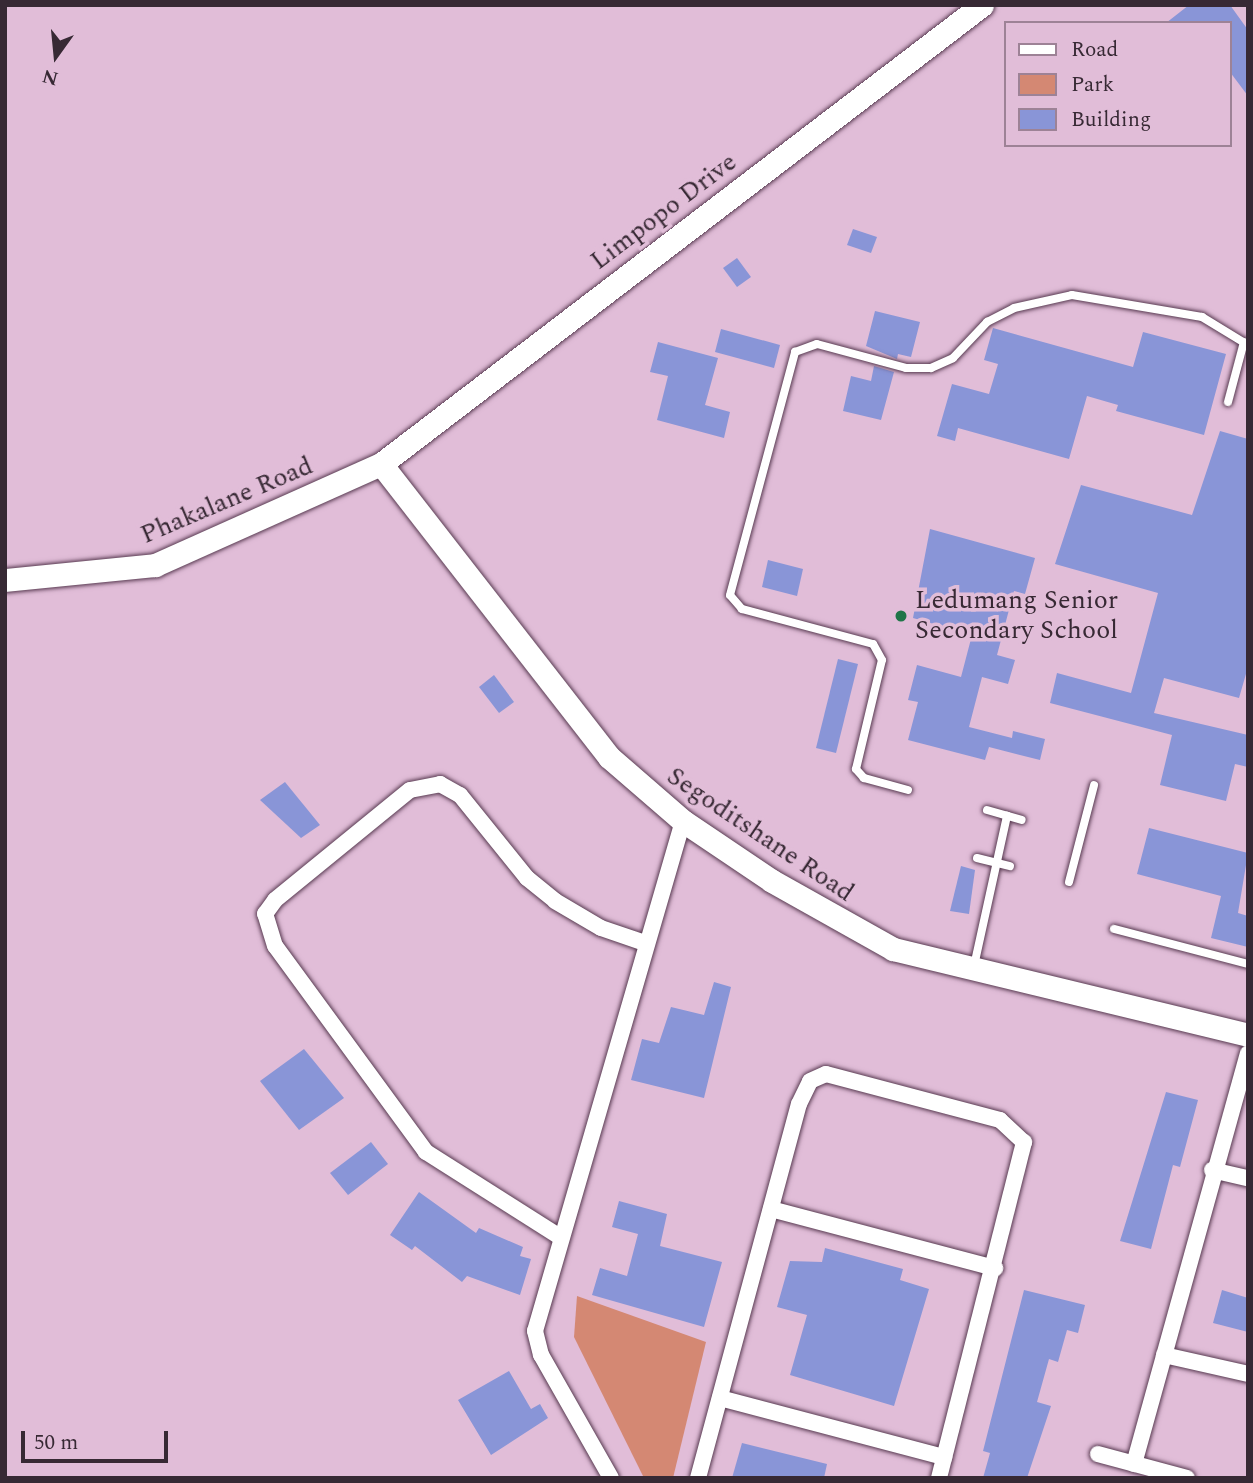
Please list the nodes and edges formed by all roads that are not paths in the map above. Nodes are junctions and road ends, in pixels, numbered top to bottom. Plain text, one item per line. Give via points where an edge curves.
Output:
1 (982, 5) edge
2 (1246, 344) edge
3 (1227, 402) dead end
4 (381, 464) junction
5 (5, 580) edge
6 (1094, 785) dead end
7 (908, 790) dead end
8 (987, 810) dead end
9 (1007, 816) junction
10 (1023, 820) dead end
11 (683, 821) junction
12 (977, 858) dead end
13 (995, 862) junction
14 (1010, 866) dead end
15 (1069, 882) dead end
16 (1114, 929) dead end
17 (645, 943) junction
18 (1248, 964) edge
19 (974, 967) junction
20 (1248, 1035) edge
21 (1248, 1054) edge
22 (1212, 1170) junction
23 (1248, 1178) edge
24 (771, 1209) junction
25 (560, 1237) junction
26 (995, 1268) junction
27 (1164, 1355) junction
28 (1248, 1374) edge
29 (720, 1398) junction
30 (1098, 1454) dead end
31 (944, 1457) junction
32 (1134, 1464) junction
33 (611, 1478) edge
34 (698, 1478) edge
35 (939, 1478) edge
36 (1187, 1478) edge

1 - 4 street, Limpopo Drive
2 - 3 lane
2 - 7 lane via 1202,317 1072,295 1041,299 987,322 953,358 931,368 906,368 817,344 795,352 730,595 743,609 873,644 882,660 856,769 864,778
4 - 5 street, Phakalane Road via 155,565
4 - 11 street, Segoditshane Road via 609,757
6 - 15 lane
8 - 9 lane
9 - 10 lane
9 - 13 lane
11 - 17 street
11 - 19 street, Segoditshane Road via 873,942
12 - 13 lane
13 - 14 lane
13 - 19 lane
16 - 18 lane
17 - 25 street
17 - 25 street via 601,928 555,901 527,878 460,796 440,784 410,790 275,900 265,914 275,946 426,1152
19 - 20 street, Segoditshane Road
21 - 22 street
22 - 23 street
22 - 27 street
24 - 26 street
24 - 26 street via 810,1081 835,1075 952,1104 1000,1120 1024,1142
24 - 29 street
25 - 33 street via 535,1331 541,1355
26 - 31 street
27 - 28 street
27 - 32 street
29 - 31 street
29 - 34 street
30 - 32 street
31 - 35 street
32 - 36 street

